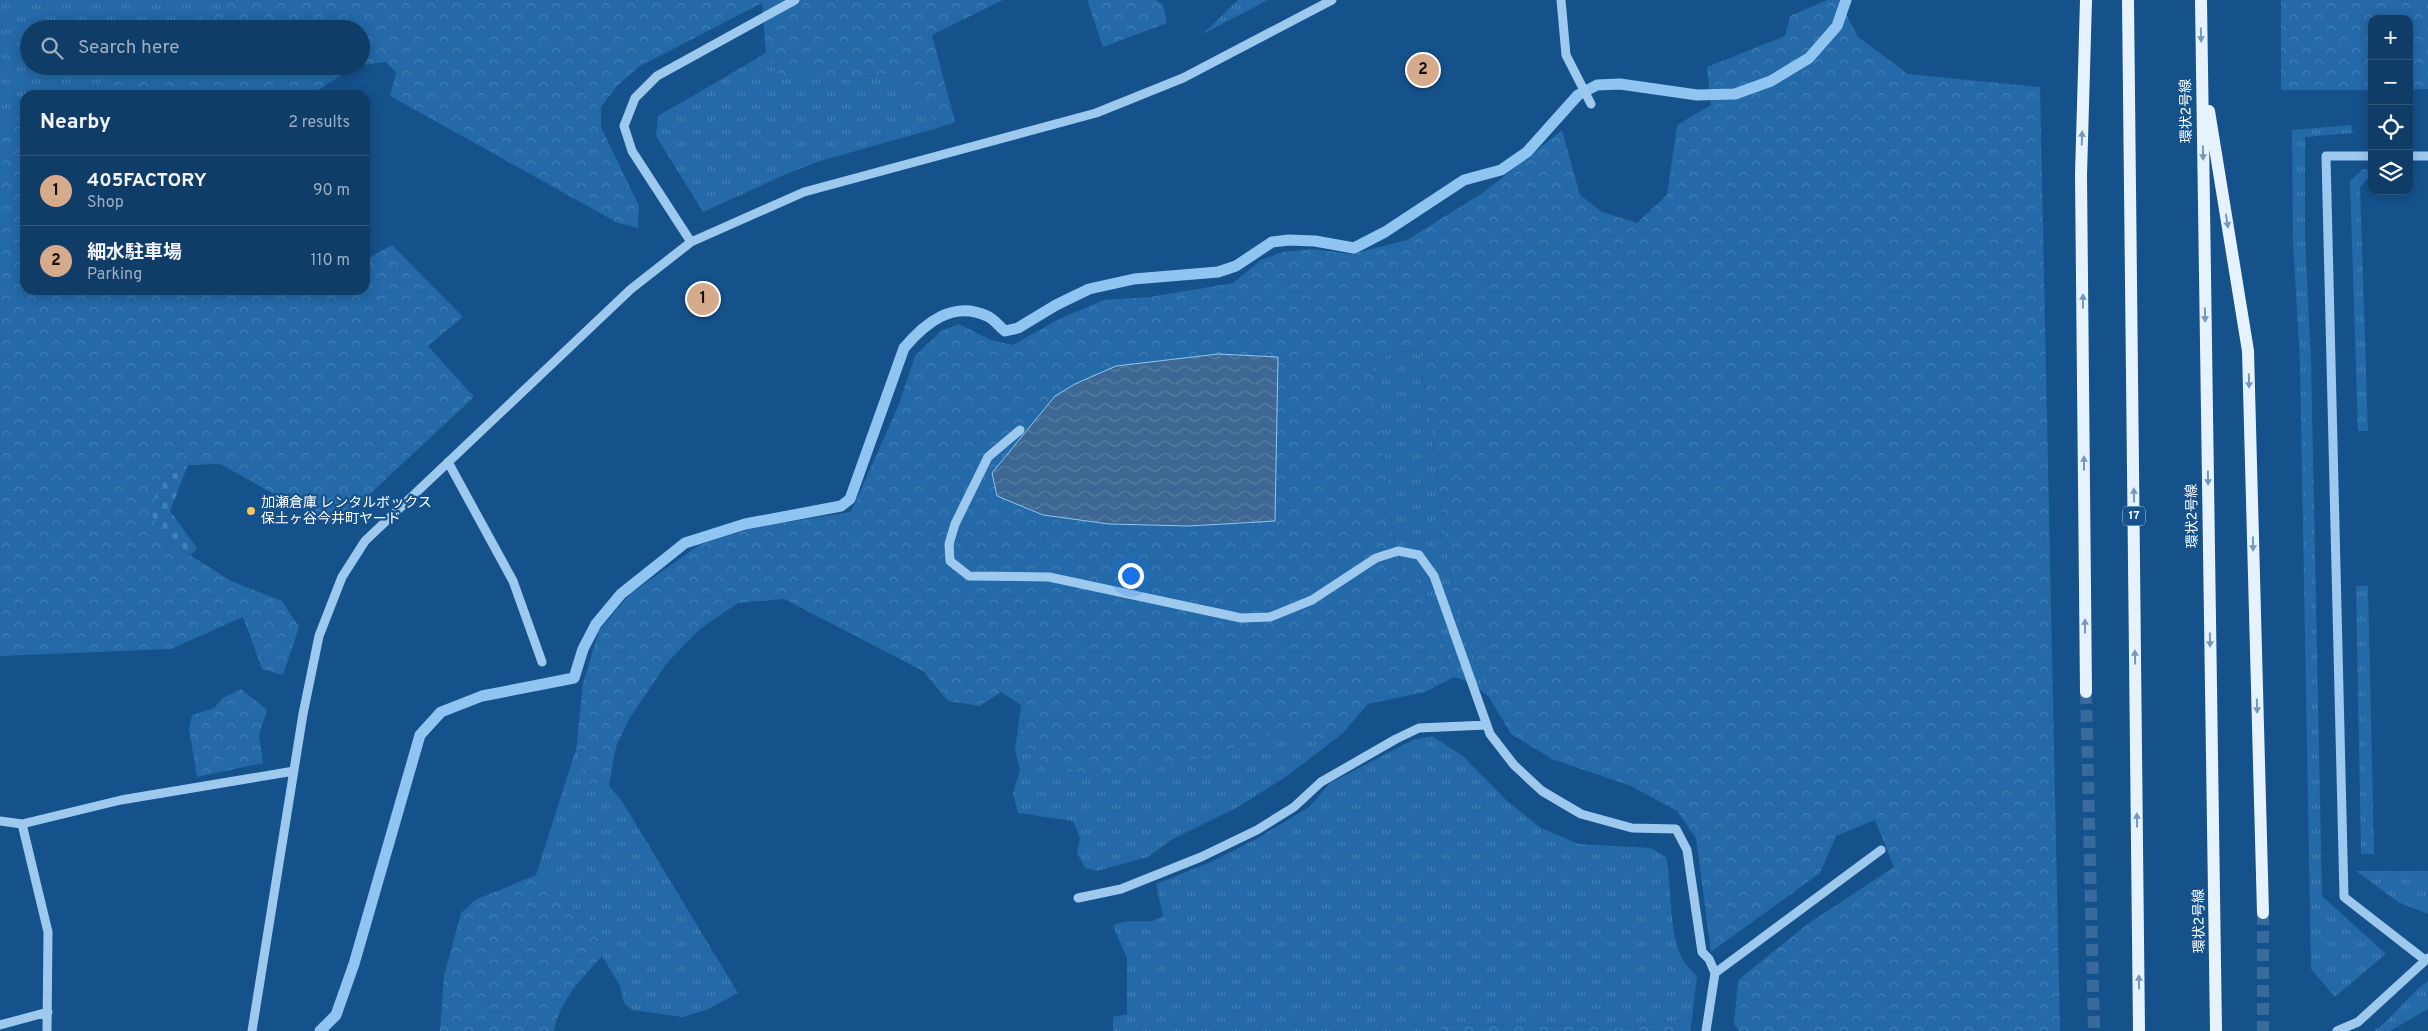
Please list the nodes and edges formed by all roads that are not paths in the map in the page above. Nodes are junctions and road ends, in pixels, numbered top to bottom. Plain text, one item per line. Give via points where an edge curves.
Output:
1 (795, 0) edge
2 (1332, 0) edge
3 (1562, 0) edge
4 (2086, 0) edge
5 (2128, 0) edge
6 (2201, 0) edge
7 (2202, 69) junction
8 (1591, 104) dead end
9 (2368, 156) edge
10 (2413, 156) edge
11 (2428, 156) edge
12 (691, 242) junction
13 (1020, 430) dead end
14 (448, 462) junction
15 (542, 662) dead end
16 (2086, 692) tunnel mouth
17 (1487, 725) junction
18 (294, 771) junction
19 (0, 821) edge
20 (22, 824) junction
21 (1881, 850) dead end
22 (1078, 898) dead end
23 (2263, 913) tunnel mouth
24 (2426, 959) edge
25 (1715, 973) junction
26 (48, 1012) junction
27 (0, 1025) edge
28 (47, 1031) edge
29 (252, 1031) edge
30 (1706, 1031) edge
31 (2139, 1031) edge
32 (2216, 1031) edge
33 (2338, 1031) edge

1 - 12 street via 656,76 635,98 624,126 632,151
2 - 12 street via 1183,78 1096,113 804,192
3 - 8 street via 1566,55
16 -> 4 main road via 2082,175
31 -> 5 main road, 17
6 -> 7 main road, 環状2号線
7 -> 23 main road via 2248,351
7 -> 32 main road, 環状2号線
9 - 24 street via 2326,156 2344,897
10 - 11 street
12 - 14 street via 631,289
13 - 17 street via 988,457 948,544 950,561 969,576 1049,577 1241,618 1270,616 1312,600 1376,558 1398,551 1419,555 1434,576
14 - 15 street via 513,581
14 - 18 street via 366,541 342,577 319,636
17 - 22 street via 1419,728 1320,782 1294,806 1257,830 1121,889
17 - 25 street via 1490,734 1514,765 1535,784 1581,814 1632,828 1676,829 1687,850 1702,952
18 - 20 street via 121,800
18 - 29 street
19 - 20 street
20 - 26 street via 48,932
21 - 25 street
24 - 33 street via 2358,1022
25 - 30 street
26 - 27 street
26 - 28 street

